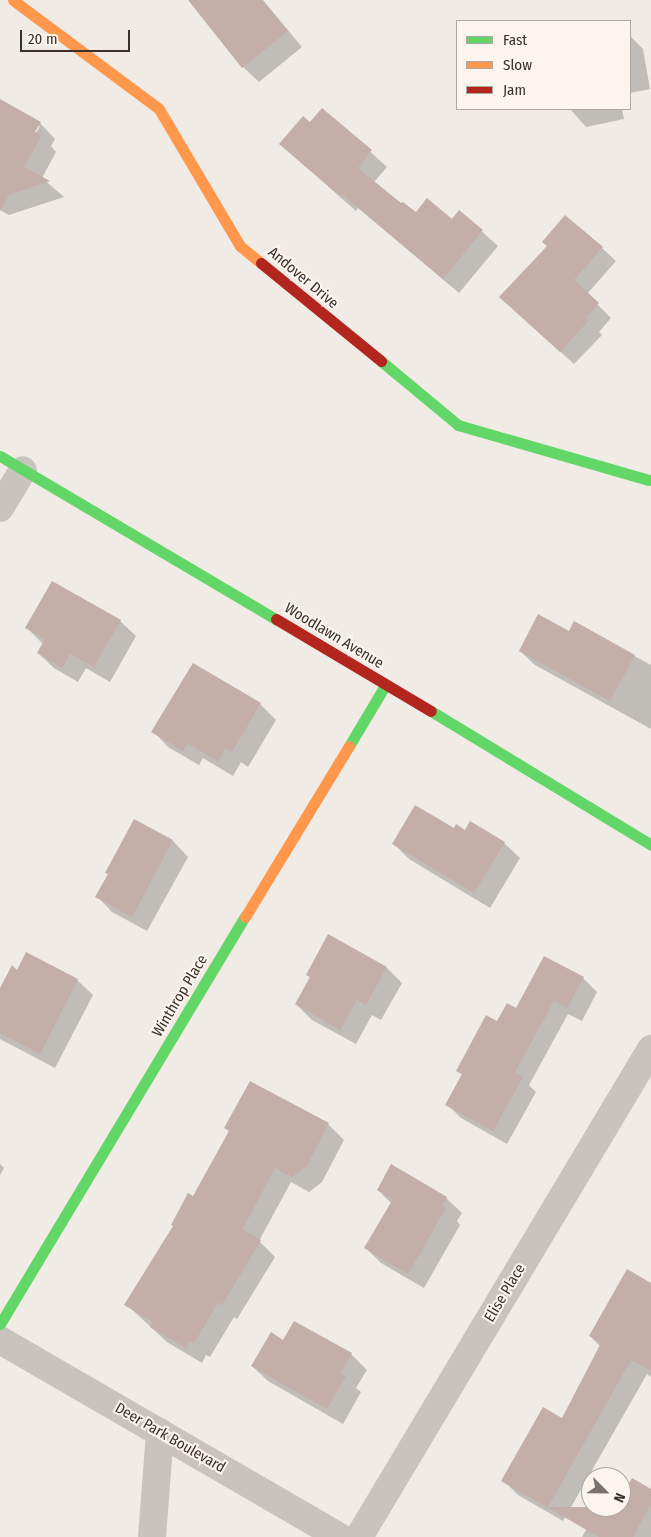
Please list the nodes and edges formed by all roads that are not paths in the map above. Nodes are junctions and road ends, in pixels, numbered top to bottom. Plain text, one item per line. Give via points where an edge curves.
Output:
1 (13, 0) edge
2 (11, 463) edge
3 (648, 480) dead end
4 (0, 508) edge
5 (386, 684) junction
6 (651, 845) edge
7 (651, 1049) edge
8 (0, 1324) edge
9 (0, 1340) edge
10 (160, 1432) junction
11 (152, 1537) edge
12 (340, 1537) edge
13 (359, 1537) edge

1 - 3 street, Andover Drive via 159,108 240,246 458,426
2 - 4 street
2 - 5 street, Woodlawn Avenue
5 - 6 street, Woodlawn Avenue
5 - 8 street, Winthrop Place
7 - 13 street, Elise Place
9 - 10 street, Deer Park Boulevard
10 - 11 street
10 - 12 street, Deer Park Boulevard

